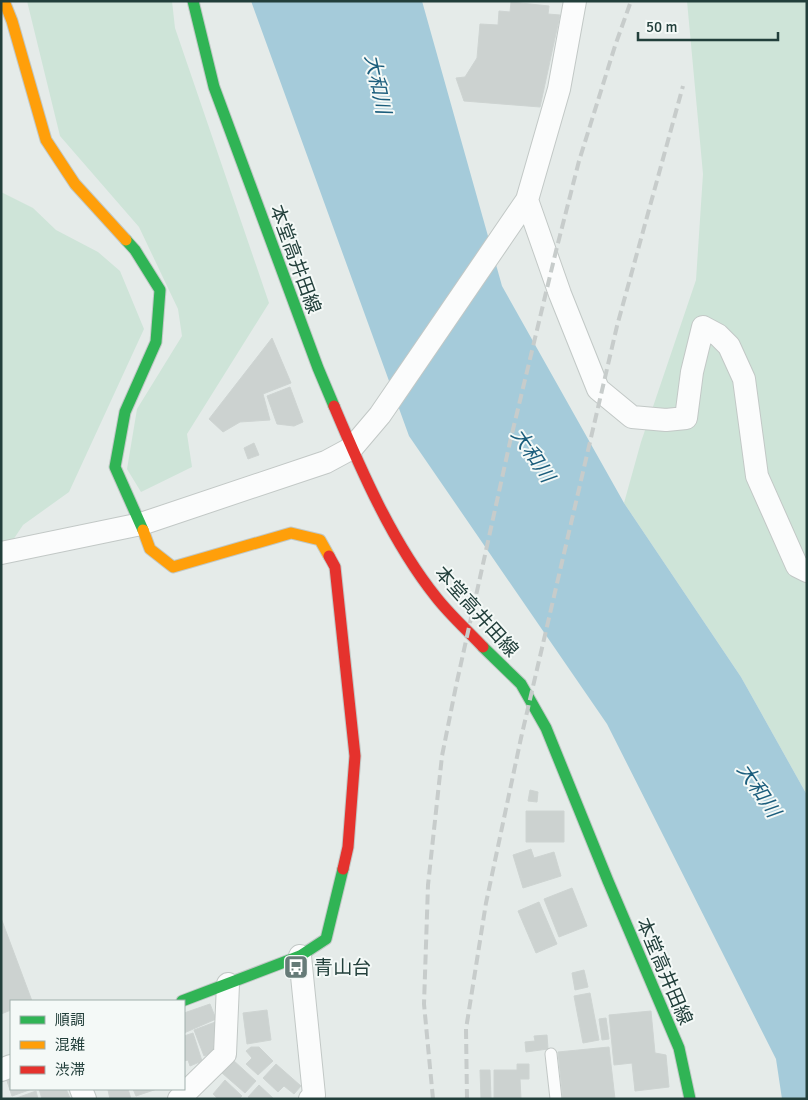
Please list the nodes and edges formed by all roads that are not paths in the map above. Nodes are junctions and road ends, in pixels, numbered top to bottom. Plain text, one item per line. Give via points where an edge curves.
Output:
1 (4, 1) edge
2 (193, 1) edge
3 (575, 1) edge
4 (522, 206) junction
5 (352, 448) junction
6 (141, 524) junction
7 (1, 553) edge
8 (807, 571) edge
9 (300, 956) junction
10 (228, 984) junction
11 (185, 1000) edge
12 (551, 1054) dead end
13 (179, 1099) edge
14 (310, 1099) edge
15 (556, 1099) edge
16 (690, 1099) edge

1 - 6 street via 46,140 75,184 135,250 160,290 156,342 125,412 115,467
2 - 5 street, 本堂高井田線 via 214,87 318,368
3 - 4 street via 558,89
4 - 5 street via 380,415
4 - 8 street via 598,390 632,417 686,418 692,372 703,327 729,346 744,379 757,476 797,566
5 - 6 street via 326,462
5 - 16 street, 本堂高井田線 via 394,535 436,597 521,684 546,728 679,1048
6 - 7 street
6 - 9 street via 150,550 174,567 291,533 320,540 335,568 355,756 348,847 326,939
9 - 10 street
9 - 14 street via 314,1095
10 - 11 street
10 - 13 street via 225,1054
12 - 15 lane

